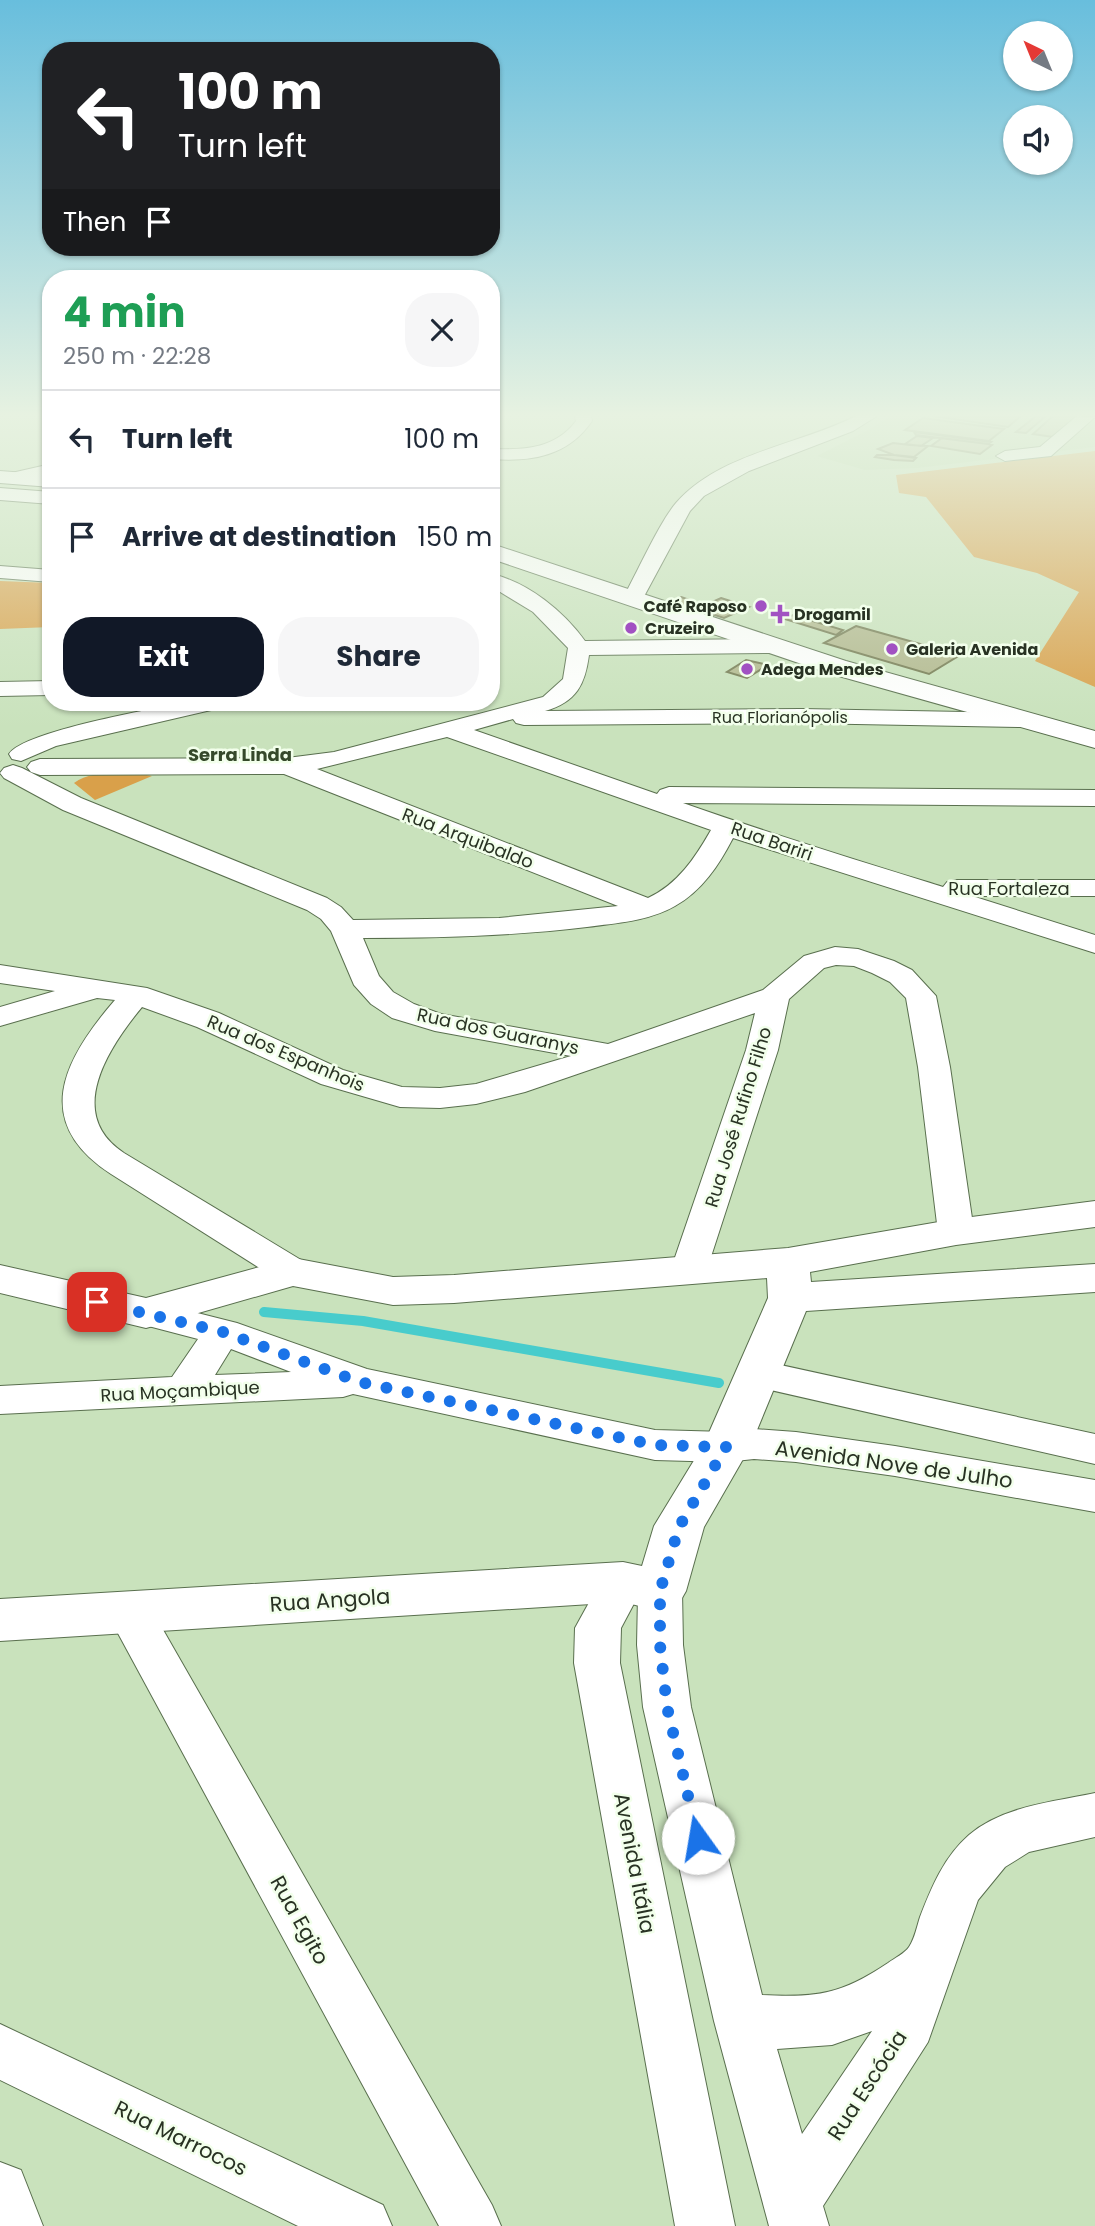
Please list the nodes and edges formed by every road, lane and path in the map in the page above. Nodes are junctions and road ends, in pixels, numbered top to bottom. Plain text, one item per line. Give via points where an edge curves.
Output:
1 (676, 520) edge
2 (500, 554) edge
3 (0, 572) edge
4 (42, 575) edge
5 (500, 583) edge
6 (634, 598) junction
7 (772, 646) junction
8 (579, 648) junction
9 (42, 688) edge
10 (0, 689) edge
11 (551, 702) junction
12 (982, 708) junction
13 (177, 711) edge
14 (497, 718) junction
15 (950, 718) junction
16 (610, 719) junction
17 (1021, 720) junction
18 (451, 730) junction
19 (1095, 740) edge
20 (20, 763) edge
21 (287, 766) junction
22 (642, 795) junction
23 (1095, 798) edge
24 (726, 825) junction
25 (923, 888) junction
26 (1095, 888) edge
27 (649, 908) junction
28 (345, 929) junction
29 (1095, 944) edge
30 (0, 974) edge
31 (96, 989) junction
32 (136, 994) junction
33 (774, 996) junction
34 (0, 1017) edge
35 (612, 1053) junction
36 (1095, 1214) edge
37 (956, 1232) junction
38 (689, 1269) junction
39 (293, 1272) junction
40 (1095, 1278) edge
41 (0, 1279) edge
42 (789, 1280) junction
43 (146, 1313) junction
44 (223, 1332) junction
45 (758, 1374) junction
46 (360, 1382) junction
47 (184, 1391) junction
48 (0, 1400) edge
49 (726, 1447) junction
50 (1095, 1449) edge
51 (1095, 1496) edge
52 (641, 1587) junction
53 (130, 1613) junction
54 (0, 1620) edge
55 (1095, 1815) edge
56 (930, 1965) junction
57 (741, 2021) junction
58 (0, 2051) edge
59 (0, 2191) edge
60 (796, 2213) edge
61 (13, 2226) edge
62 (362, 2226) edge
63 (471, 2226) edge
64 (705, 2226) edge

1 - 6 street
2 - 6 main road
3 - 4 street
5 - 8 street via 554,617
6 - 7 main road
7 - 8 street
7 - 12 main road
8 - 11 street via 574,681
9 - 10 street
11 - 14 street
11 - 16 street, Rua Florianópolis
12 - 15 street, Rua Florianópolis
12 - 17 main road
13 - 20 street via 68,736
14 - 16 street, Rua Florianópolis
14 - 18 street
15 - 16 street, Rua Florianópolis
15 - 17 street, Rua Florianópolis
17 - 19 main road
18 - 21 street
18 - 22 street, Rua Bariri
20 - 21 street via 102,768
20 - 28 street via 56,796 317,904
21 - 27 street, Rua Arquibaldo
22 - 23 street
22 - 24 street, Rua Bariri
24 - 25 street, Rua Bariri
24 - 27 street via 712,855 690,883
25 - 26 street, Rua Fortaleza
25 - 29 street, Rua Bariri
27 - 28 street via 550,924
28 - 35 street, Rua dos Guaranys via 365,979 382,998 403,1011 448,1024
30 - 31 street
31 - 32 street, Rua dos Espanhois
31 - 34 street, Rua dos Espanhois
32 - 35 street, Rua dos Espanhois via 208,1020 332,1077 400,1097 477,1094
32 - 39 street via 93,1050 78,1106 82,1128 95,1148
33 - 35 street, Rua dos Espanhois
33 - 37 street via 814,962 835,956 883,967 901,976 921,996
33 - 38 street, Rua José Rufino Filho via 762,1050
36 - 37 main road
37 - 42 main road
38 - 39 main road via 393,1291
38 - 42 main road
39 - 43 main road
40 - 42 main road
41 - 43 main road, Avenida Nove de Julho
42 - 45 main road, Avenida Itália
43 - 44 street, Avenida Nove de Julho
44 - 46 street, Avenida Nove de Julho
44 - 47 street
45 - 49 main road, Avenida Itália
45 - 50 street
46 - 47 street, Rua Moçambique
46 - 49 street, Avenida Nove de Julho via 655,1445
47 - 48 street, Rua Moçambique
49 - 51 street, Avenida Nove de Julho via 796,1447
49 - 52 main road, Avenida Itália
52 - 53 main road, Rua Angola
52 - 57 street, Avenida Itália via 660,1645 667,1707
52 - 64 street, Avenida Itália via 598,1628 597,1663
53 - 54 main road, Rua Angola
53 - 63 street, Rua Egito
55 - 56 street, Rua Escócia via 1017,1832 987,1851 957,1887
56 - 57 street via 845,2015 798,2023
56 - 60 street, Rua Escócia via 909,2023
57 - 60 street, Avenida Itália
58 - 62 street, Rua Marrocos
59 - 61 street

